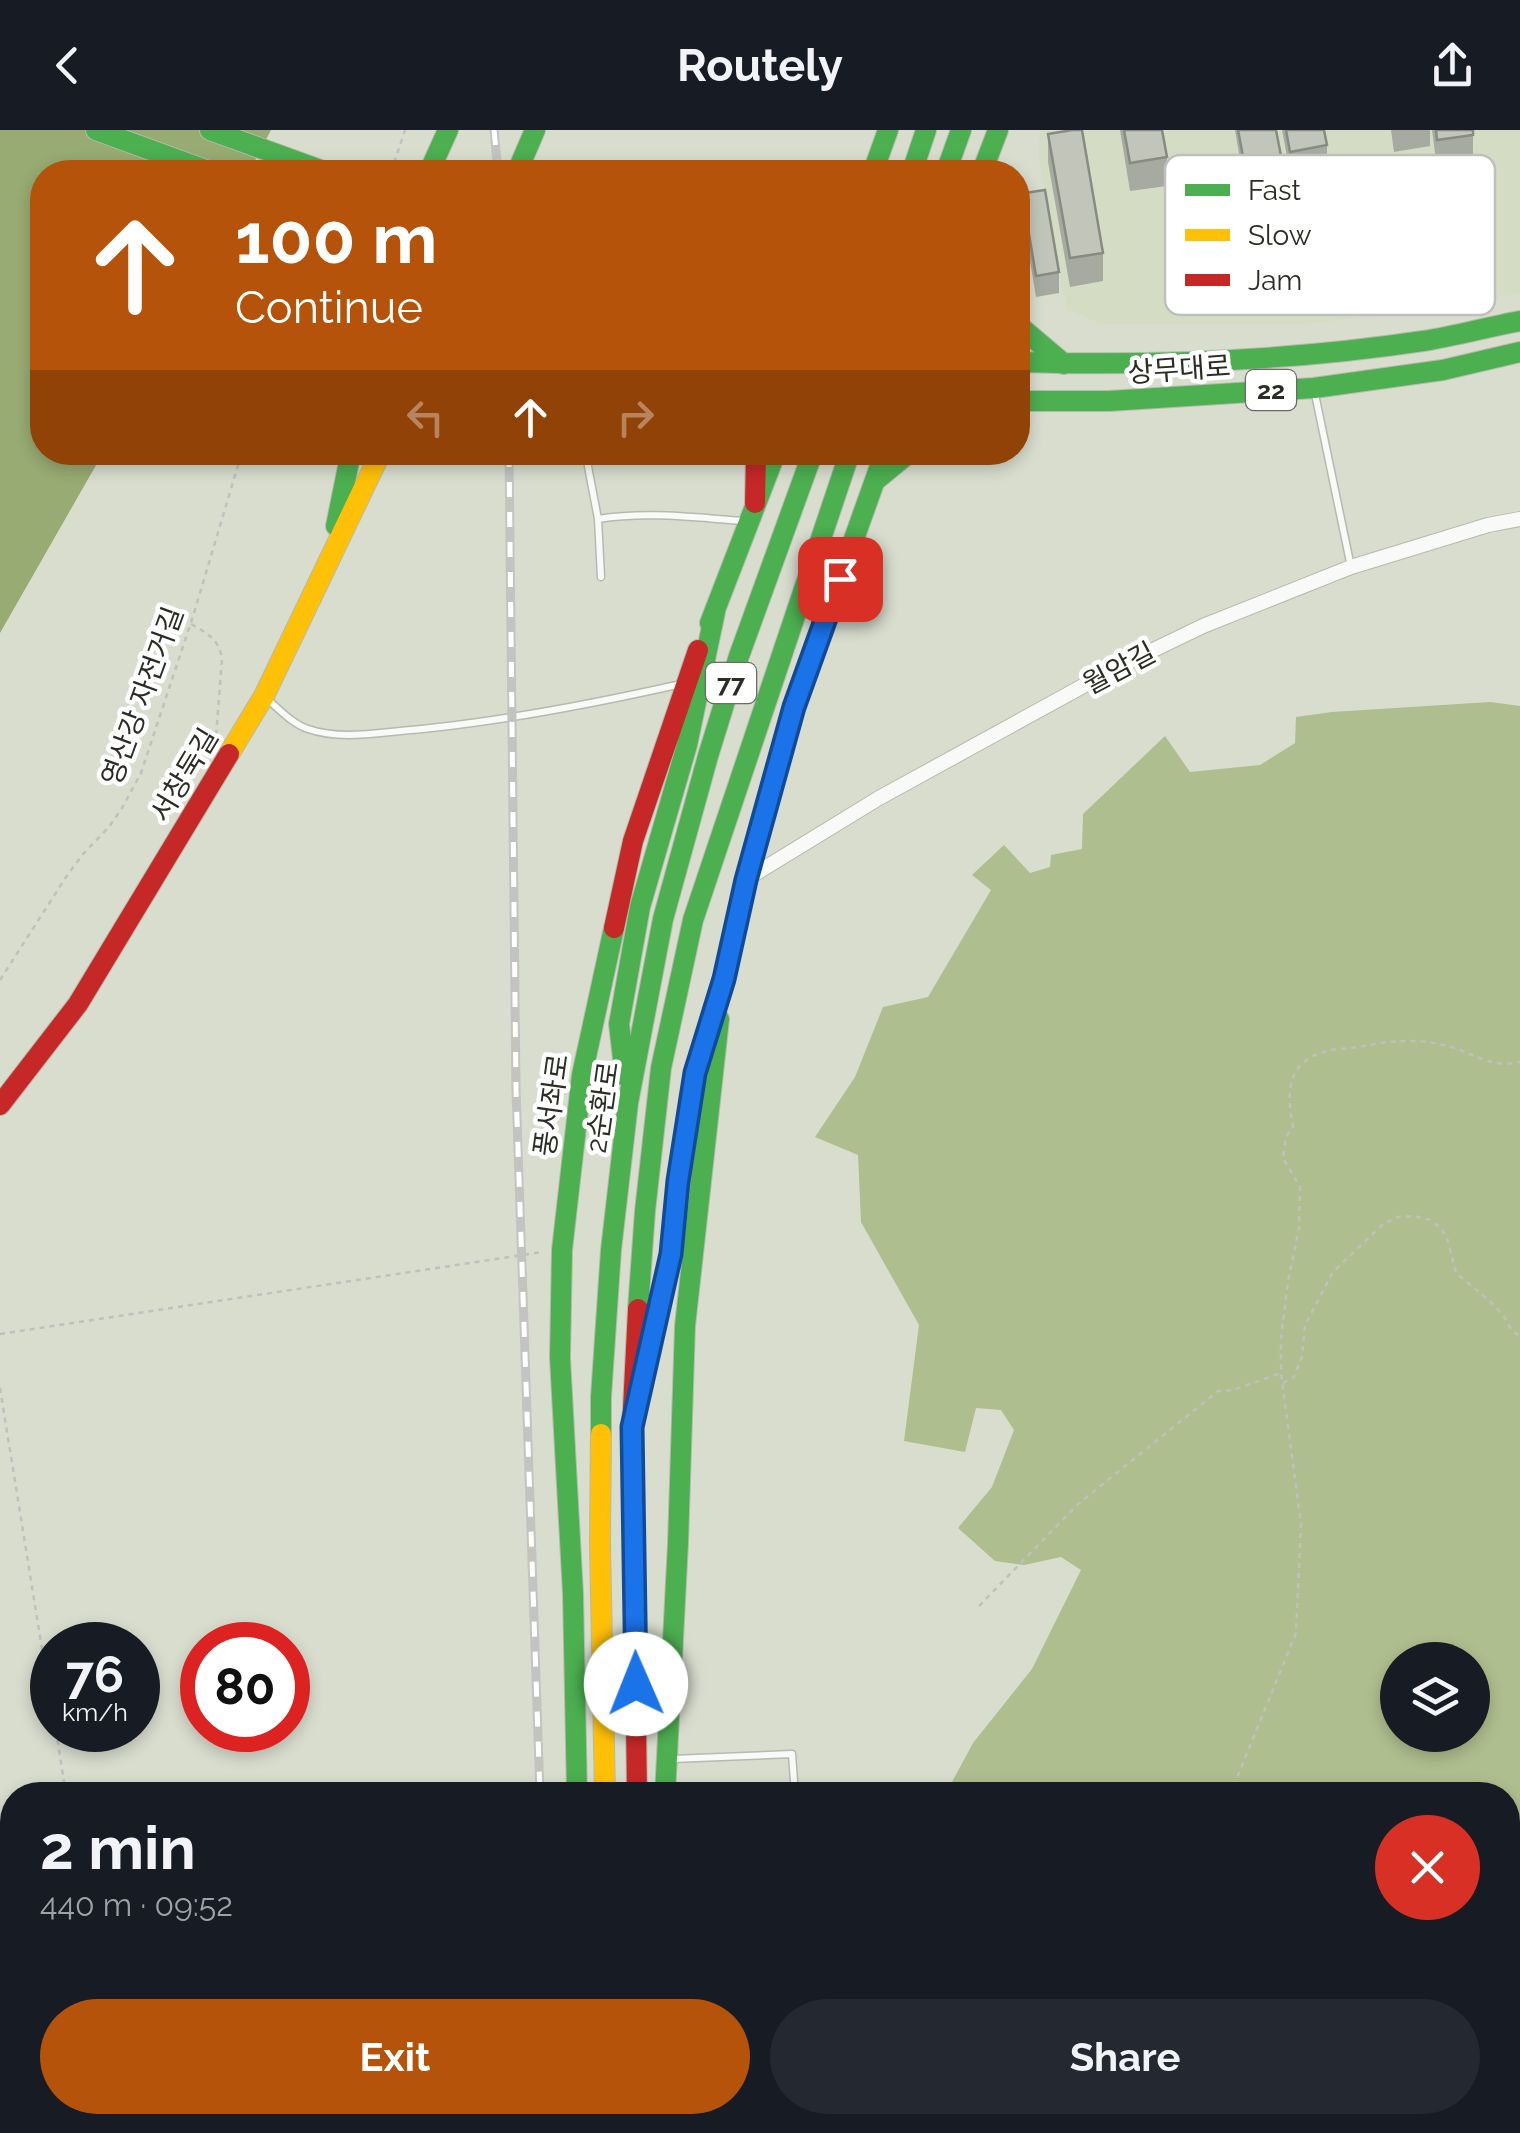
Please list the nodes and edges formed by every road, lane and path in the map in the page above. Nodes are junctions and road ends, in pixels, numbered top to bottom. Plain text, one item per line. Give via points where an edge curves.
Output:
1 (96, 130) edge
2 (210, 130) edge
3 (404, 130) edge
4 (448, 130) edge
5 (535, 130) edge
6 (888, 130) edge
7 (926, 130) edge
8 (961, 130) edge
9 (998, 130) edge
10 (178, 160) edge
11 (293, 160) edge
12 (395, 160) edge
13 (435, 160) edge
14 (521, 160) edge
15 (877, 160) edge
16 (916, 160) edge
17 (950, 160) edge
18 (987, 160) edge
19 (1520, 321) edge
20 (1030, 334) edge
21 (1520, 352) edge
22 (1030, 363) edge
23 (1064, 364) junction
24 (1314, 388) junction
25 (1030, 401) edge
26 (238, 465) edge
27 (349, 465) edge
28 (375, 465) edge
29 (588, 465) edge
30 (755, 465) edge
31 (771, 465) edge
32 (808, 465) edge
33 (846, 465) edge
34 (873, 465) edge
35 (881, 465) edge
36 (894, 465) edge
37 (876, 480) junction
38 (751, 512) junction
39 (1520, 519) edge
40 (598, 520) junction
41 (330, 557) junction
42 (1351, 567) junction
43 (601, 576) dead end
44 (715, 612) junction
45 (190, 624) junction
46 (686, 683) junction
47 (264, 696) junction
48 (215, 747) dead end
49 (746, 880) junction
50 (724, 979) junction
51 (0, 980) edge
52 (1520, 1062) edge
53 (628, 1104) junction
54 (0, 1105) edge
55 (562, 1250) junction
56 (0, 1334) edge
57 (1520, 1336) edge
58 (1281, 1373) junction
59 (1282, 1383) junction
60 (0, 1388) edge
61 (632, 1427) junction
62 (978, 1606) dead end
63 (38, 1622) edge
64 (59, 1752) edge
65 (665, 1759) junction
66 (64, 1782) edge
67 (576, 1782) edge
68 (604, 1782) edge
69 (637, 1782) edge
70 (666, 1782) edge
71 (794, 1782) edge
72 (1235, 1782) edge

1 - 10 main road
2 - 11 main road
3 - 12 path
4 - 13 main road
5 - 14 main road
6 - 15 main road
7 - 16 main road
8 - 17 main road
9 - 18 main road
19 - 23 main road, 상무대로 / 22 via 1306,355
20 - 23 main road
21 - 24 main road, 상무대로 / 22
22 - 23 main road, 상무대로 / 22
24 - 25 main road, 상무대로 / 22
24 - 42 lane
26 - 45 path, 영산강 자전거길
27 - 41 main road
28 - 41 main road, 서창둑길
29 - 40 lane
30 - 38 main road
31 - 38 main road, 풍서좌로
32 - 53 main road, 2순환로 / 77 via 708,756 663,919
33 - 61 main road, 2순환로 / 77 via 693,920 660,1068
34 - 37 main road
35 - 37 main road
36 - 37 main road
37 - 49 main road via 794,707
38 - 40 lane
38 - 44 main road, 풍서좌로
39 - 42 street, 월암길
40 - 43 lane
41 - 47 main road, 서창둑길
42 - 49 street, 월암길 via 1114,669
44 - 46 main road, 풍서좌로
44 - 53 main road via 687,746 640,907 619,1024
45 - 48 path via 220,648
45 - 51 path, 영산강 자전거길 via 131,794 66,877
46 - 47 lane via 490,721 360,735 312,731
46 - 55 main road, 풍서좌로 via 632,841 605,962 582,1075
47 - 54 main road, 서창둑길 via 78,1004
49 - 50 main road
50 - 61 main road via 695,1073 671,1254
50 - 65 main road via 685,1326
52 - 58 path via 1498,1064 1444,1045 1393,1040 1328,1050 1296,1072 1289,1085 1293,1126 1283,1158 1300,1187 1299,1228
53 - 68 main road, 2순환로 / 77 via 601,1397
55 - 56 path
55 - 67 main road, 풍서좌로
57 - 59 path via 1456,1274 1441,1228 1430,1220 1398,1217 1333,1272 1304,1325 1294,1377
58 - 59 path
58 - 62 path via 1218,1391 1076,1505
59 - 72 path via 1300,1524 1296,1633
60 - 63 path
61 - 69 main road, 2순환로 / 77
64 - 66 path
65 - 70 main road
65 - 71 lane via 792,1754

